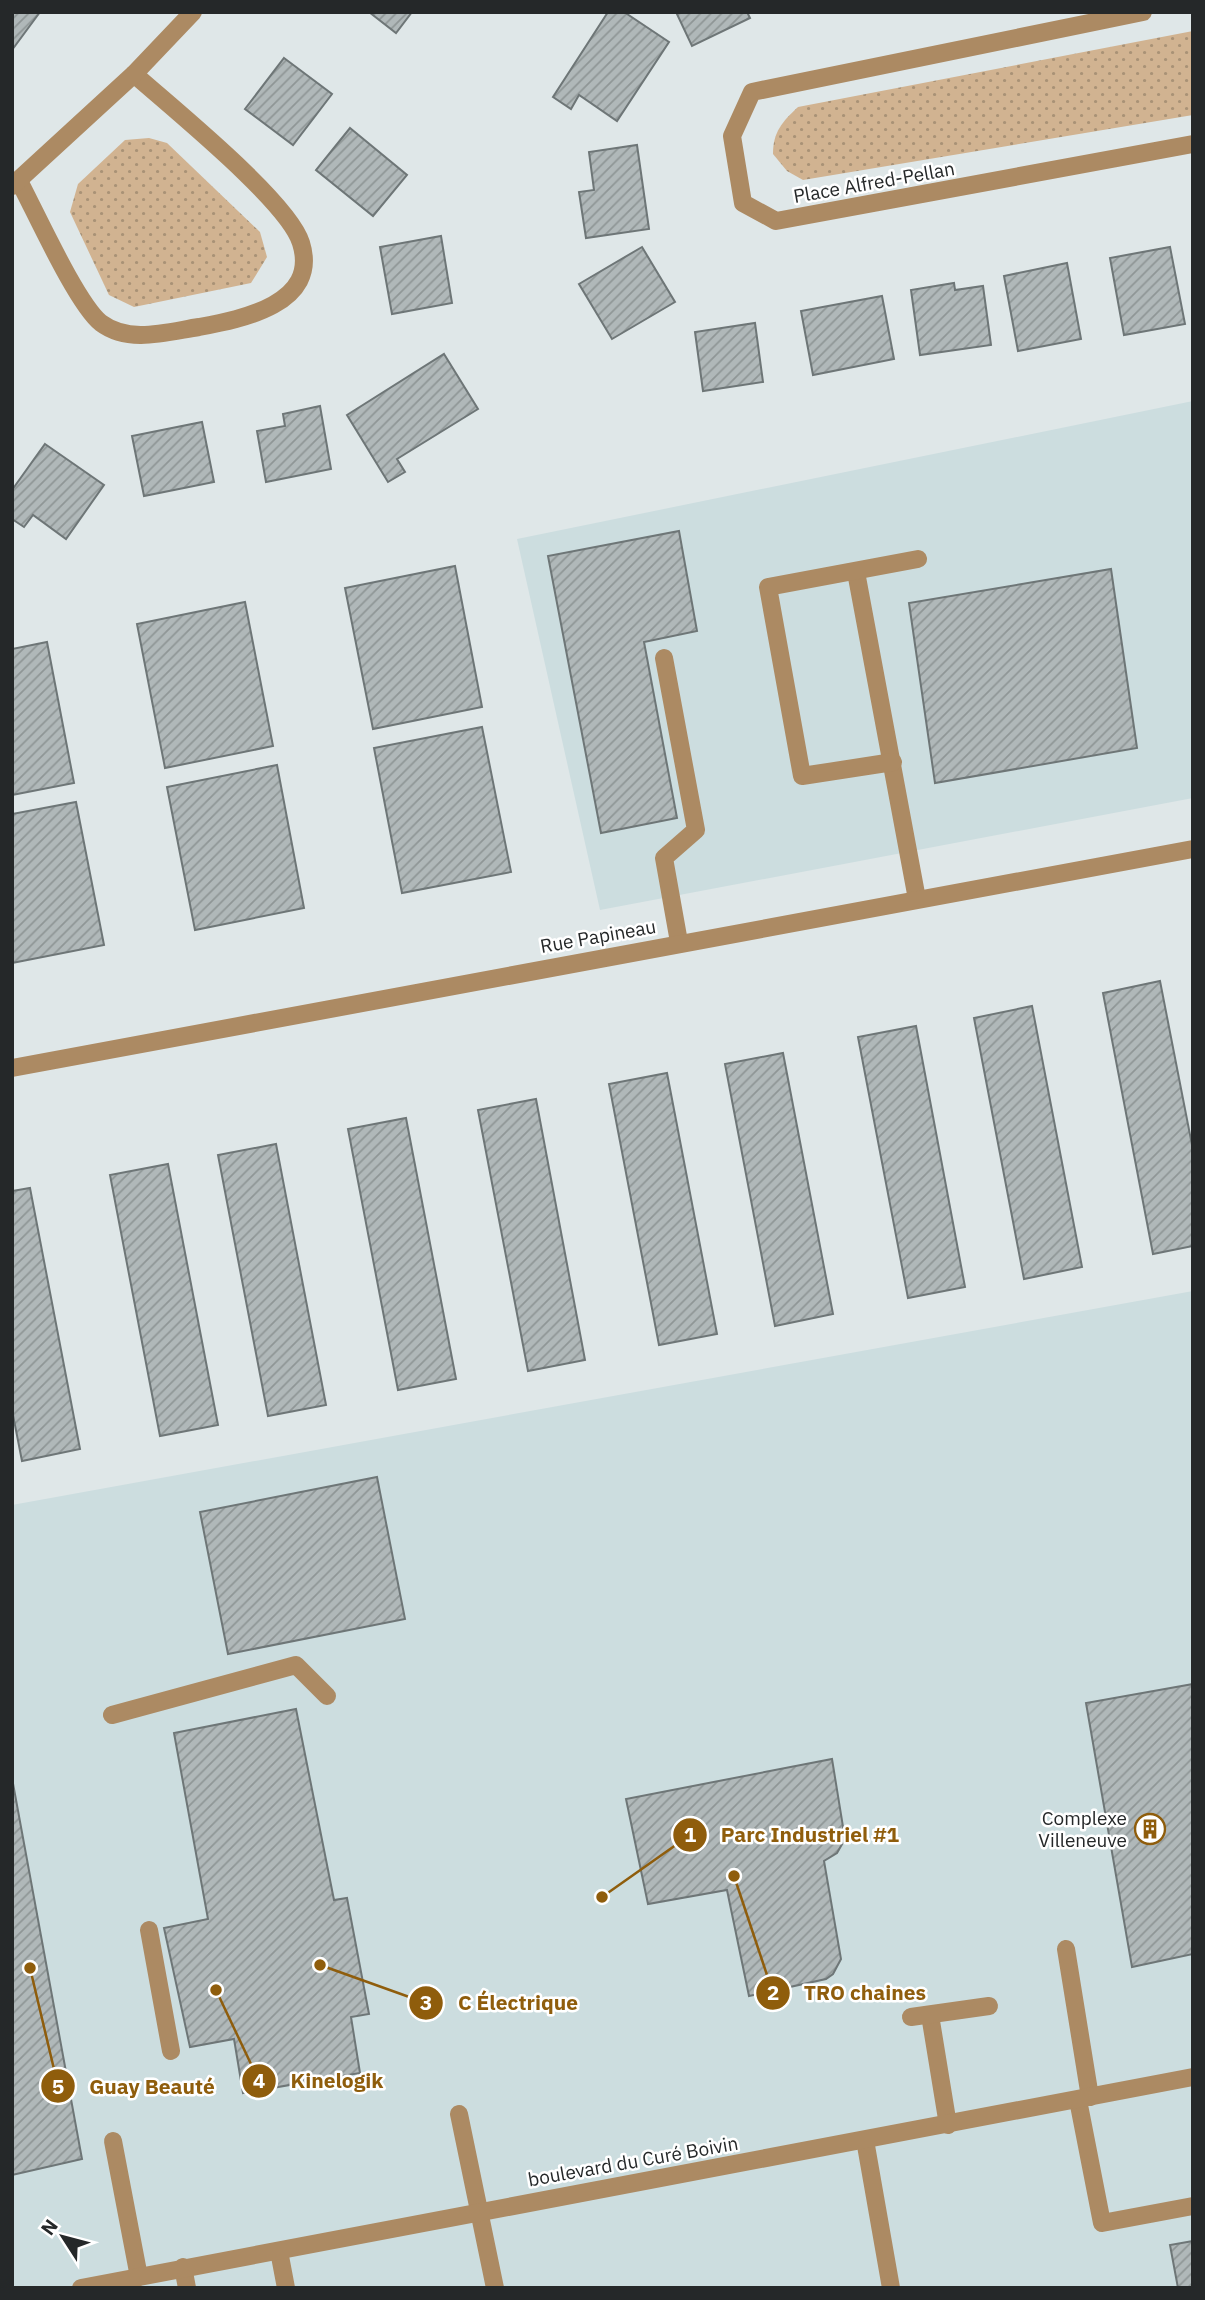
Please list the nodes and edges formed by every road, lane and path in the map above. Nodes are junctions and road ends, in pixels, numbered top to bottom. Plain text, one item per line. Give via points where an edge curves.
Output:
1 (193, 12) edge
2 (1143, 12) edge
3 (134, 74) junction
4 (1193, 144) edge
5 (15, 184) edge
6 (918, 559) dead end
7 (856, 572) junction
8 (664, 658) dead end
9 (893, 762) junction
10 (1193, 849) edge
11 (917, 899) junction
12 (679, 942) junction
13 (12, 1068) edge
14 (327, 1696) dead end
15 (112, 1715) dead end
16 (149, 1930) dead end
17 (1066, 1949) dead end
18 (989, 2006) dead end
19 (930, 2015) junction
20 (911, 2017) dead end
21 (171, 2051) dead end
22 (1193, 2077) edge
23 (1084, 2099) junction
24 (459, 2114) dead end
25 (948, 2125) junction
26 (865, 2140) junction
27 (113, 2141) dead end
28 (1193, 2206) edge
29 (481, 2211) junction
30 (279, 2251) junction
31 (183, 2267) junction
32 (139, 2277) junction
33 (81, 2288) edge
34 (187, 2288) edge
35 (286, 2288) edge
36 (495, 2288) edge
37 (891, 2288) edge

1 - 3 street
2 - 4 street, Place Alfred-Pellan via 752,92 732,136 743,203 776,221
3 - 5 street
3 - 5 street via 281,210 301,241 304,258 303,276 293,291 253,316 222,323 153,334 113,330 89,312
6 - 7 street
7 - 9 street
7 - 9 street via 768,587 802,776
8 - 12 street via 696,830 664,858
9 - 11 street
10 - 11 street, Rue Papineau
11 - 12 street, Rue Papineau
12 - 13 street, Rue Papineau
14 - 15 street via 296,1665
16 - 21 street
17 - 23 street
18 - 19 street
19 - 20 street
19 - 25 street
22 - 23 street, boulevard du Curé Boivin
23 - 25 street, boulevard du Curé Boivin
23 - 28 street via 1102,2223
24 - 29 street
25 - 26 street, boulevard du Curé Boivin
26 - 29 street, boulevard du Curé Boivin
26 - 37 street
27 - 32 street
29 - 30 street, boulevard du Curé Boivin
29 - 36 street
30 - 31 street, boulevard du Curé Boivin
30 - 35 street
31 - 32 street, boulevard du Curé Boivin
31 - 34 street
32 - 33 street, boulevard du Curé Boivin

